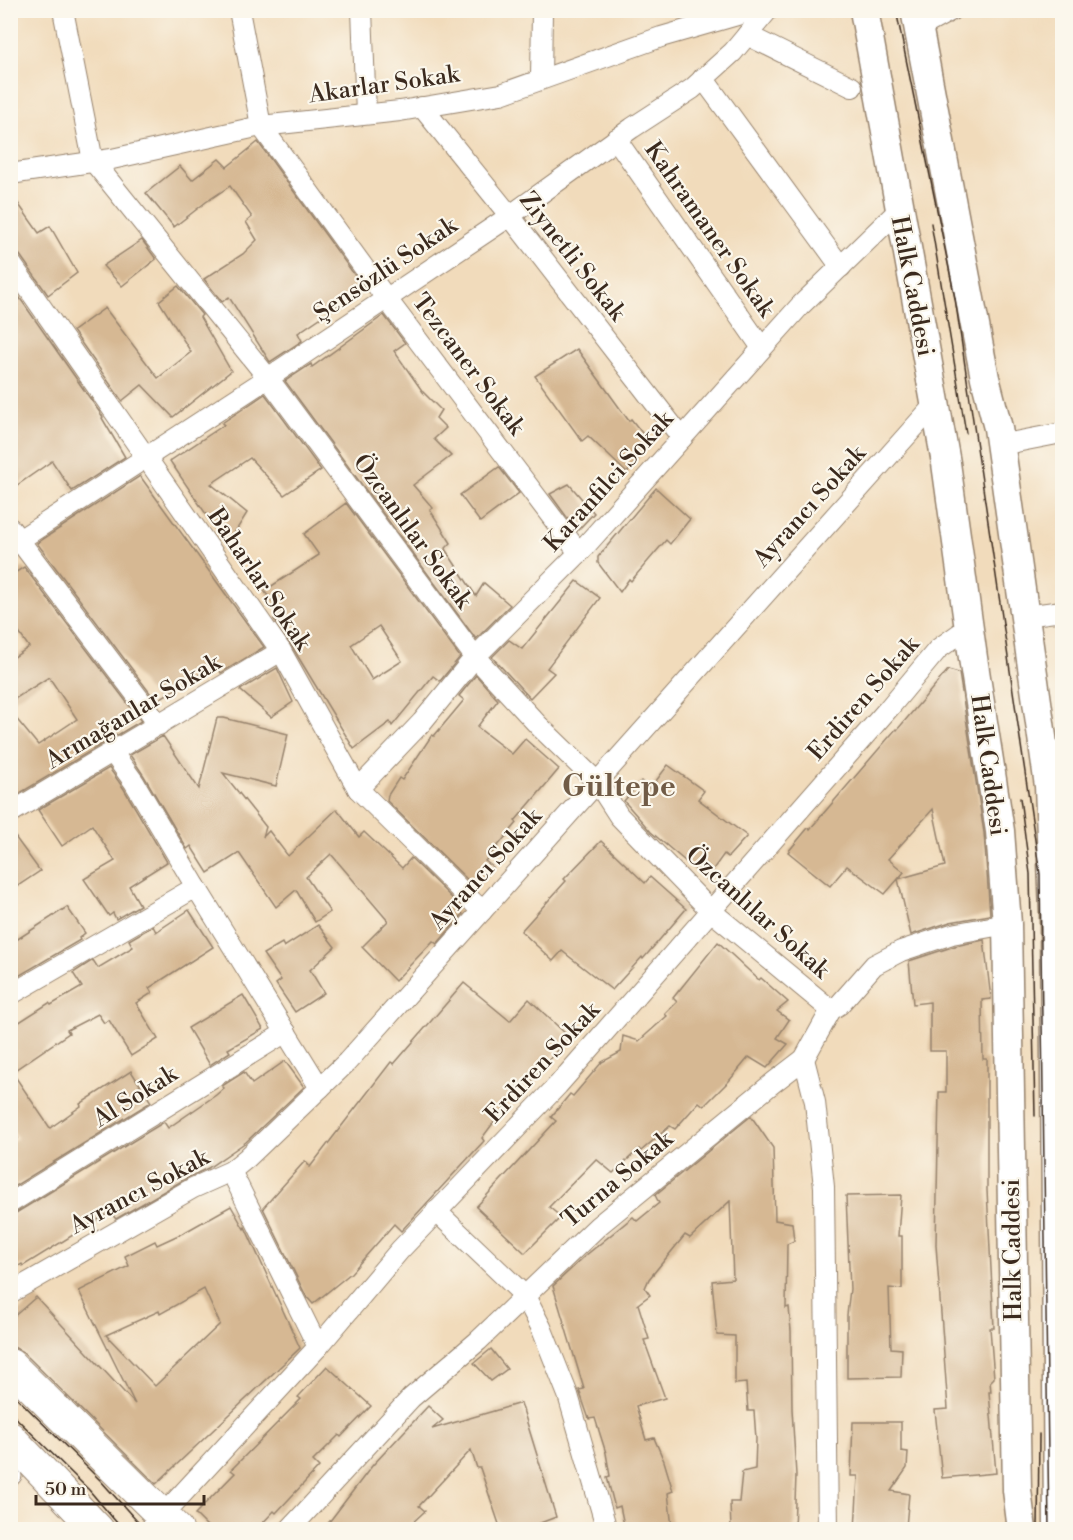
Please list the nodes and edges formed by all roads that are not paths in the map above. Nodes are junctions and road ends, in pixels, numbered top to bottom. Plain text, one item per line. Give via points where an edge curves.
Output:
1 (63, 10) edge
2 (238, 10) edge
3 (362, 10) edge
4 (542, 10) edge
5 (755, 10) edge
6 (768, 10) edge
7 (864, 10) edge
8 (952, 10) edge
9 (725, 15) edge
10 (917, 20) edge
11 (747, 36) junction
12 (703, 78) junction
13 (541, 79) junction
14 (852, 87) dead end
15 (422, 107) junction
16 (366, 114) junction
17 (261, 126) junction
18 (616, 139) junction
19 (93, 161) junction
20 (10, 174) edge
21 (899, 210) junction
22 (510, 216) junction
23 (10, 262) edge
24 (841, 267) junction
25 (386, 298) junction
26 (762, 348) junction
27 (268, 378) junction
28 (936, 403) junction
29 (1062, 433) edge
30 (682, 438) junction
31 (1000, 445) junction
32 (146, 457) junction
33 (13, 538) edge
34 (579, 553) junction
35 (1062, 611) edge
36 (1024, 616) junction
37 (969, 627) junction
38 (281, 651) junction
39 (475, 657) junction
40 (159, 725) junction
41 (113, 753) junction
42 (597, 782) junction
43 (1055, 785) edge
44 (358, 789) junction
45 (10, 813) edge
46 (196, 887) junction
47 (482, 911) junction
48 (711, 911) junction
49 (1058, 912) edge
50 (1007, 924) junction
51 (10, 996) edge
52 (831, 1010) junction
53 (286, 1032) junction
54 (804, 1059) junction
55 (320, 1088) junction
56 (231, 1171) junction
57 (10, 1203) edge
58 (436, 1211) junction
59 (10, 1293) edge
60 (525, 1296) junction
61 (318, 1347) junction
62 (10, 1365) edge
63 (1060, 1412) edge
64 (10, 1438) edge
65 (163, 1525) edge
66 (98, 1530) edge
67 (289, 1530) edge
68 (607, 1530) edge
69 (828, 1530) edge
70 (1022, 1530) edge
71 (1058, 1530) edge

1 - 19 street, Özcanlılar Sokak
2 - 17 street, Tezcaner Sokak
3 - 16 street
4 - 13 street
5 - 9 street, Akarlar Sokak
6 - 11 street, Şensözlü Sokak
7 - 21 main road, Halk Caddesi
8 - 10 street
9 - 13 street, Akarlar Sokak
10 - 31 main road, Halk Caddesi
11 - 12 street, Şensözlü Sokak
11 - 14 street
12 - 18 street, Şensözlü Sokak
12 - 24 street
13 - 15 street, Akarlar Sokak via 501,94
15 - 16 street, Akarlar Sokak
15 - 22 street, Ziynetli Sokak
16 - 17 street, Akarlar Sokak
17 - 19 street, Akarlar Sokak
17 - 25 street, Tezcaner Sokak
18 - 22 street, Şensözlü Sokak
18 - 26 street, Kahramaner Sokak
19 - 20 street, Akarlar Sokak
19 - 27 street, Özcanlılar Sokak
21 - 24 street, Karanfilci Sokak
21 - 28 main road, Halk Caddesi
22 - 25 street, Şensözlü Sokak
22 - 30 street, Ziynetli Sokak
23 - 32 street, Baharlar Sokak
24 - 26 street, Karanfilci Sokak
25 - 27 street, Şensözlü Sokak
25 - 34 street, Tezcaner Sokak
26 - 30 street, Karanfilci Sokak
27 - 32 street, Şensözlü Sokak
27 - 39 street, Özcanlılar Sokak
28 - 37 main road, Halk Caddesi
28 - 42 street, Ayrancı Sokak
29 - 31 street
30 - 34 street, Karanfilci Sokak
31 - 36 main road, Halk Caddesi
32 - 33 street, Şensözlü Sokak
32 - 38 street, Baharlar Sokak
33 - 40 street
34 - 39 street, Karanfilci Sokak
35 - 36 street
36 - 43 main road, Halk Caddesi
37 - 48 street, Erdiren Sokak via 938,649
37 - 50 main road, Halk Caddesi via 1000,831
38 - 40 street, Armağanlar Sokak
38 - 44 street, Baharlar Sokak
39 - 42 street, Özcanlılar Sokak
39 - 44 street, Karanfilci Sokak via 422,722
40 - 41 street, Armağanlar Sokak
41 - 45 street, Armağanlar Sokak
41 - 46 street
42 - 47 street, Ayrancı Sokak
42 - 48 street, Özcanlılar Sokak via 619,816
43 - 49 main road, Halk Caddesi
44 - 47 street, Baharlar Sokak
46 - 51 street
46 - 53 street
47 - 55 street, Ayrancı Sokak
48 - 52 street, Özcanlılar Sokak
48 - 58 street, Erdiren Sokak via 558,1085
49 - 63 main road, Halk Caddesi
50 - 52 street, Turna Sokak via 952,934 901,951 874,965
50 - 70 main road, Halk Caddesi via 1017,1478
52 - 54 street, Turna Sokak
53 - 55 street
53 - 57 street, Al Sokak
54 - 60 street, Turna Sokak via 598,1226
54 - 69 street via 815,1102 824,1187
55 - 56 street, Ayrancı Sokak
56 - 59 street, Ayrancı Sokak via 193,1188
56 - 61 street
58 - 60 street
58 - 61 street, Erdiren Sokak
60 - 67 street, Turna Sokak via 411,1398
60 - 68 street via 568,1395
61 - 65 street, Erdiren Sokak
62 - 65 main road
63 - 71 main road, Halk Caddesi
64 - 66 main road

